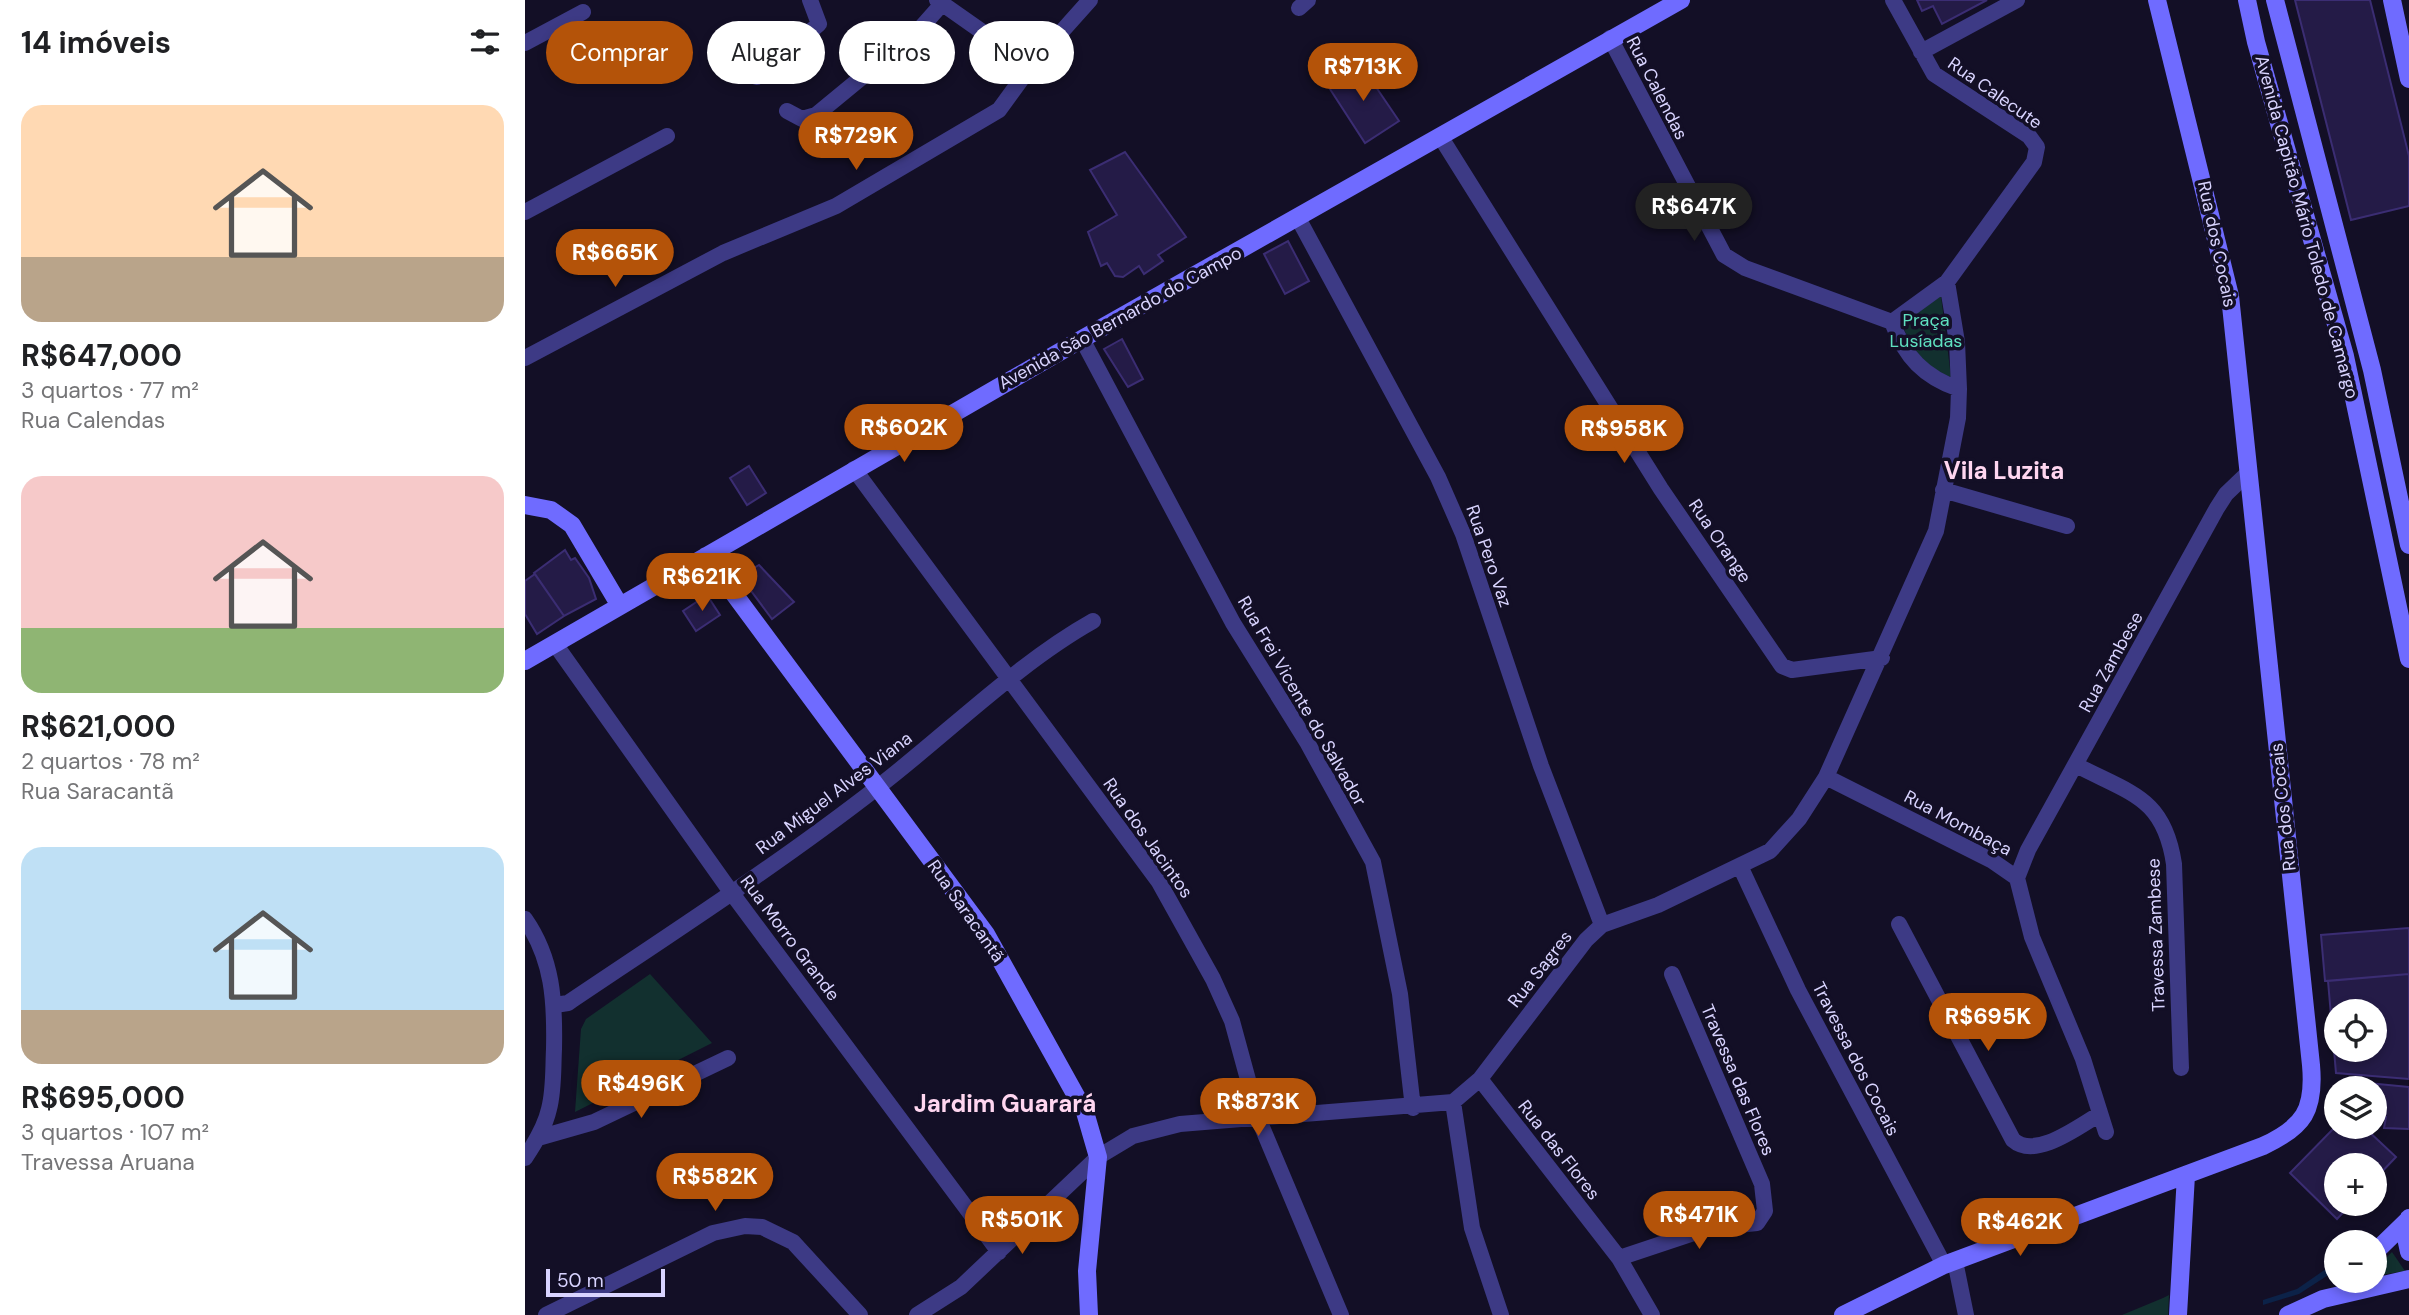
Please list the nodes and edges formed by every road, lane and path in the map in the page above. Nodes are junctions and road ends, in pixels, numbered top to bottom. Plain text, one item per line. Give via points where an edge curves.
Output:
1 (810, 0) edge
2 (1090, 0) edge
3 (1681, 0) edge
4 (1893, 0) edge
5 (2017, 0) edge
6 (2157, 0) edge
7 (2247, 0) edge
8 (2275, 0) edge
9 (2392, 0) edge
10 (940, 2) edge
11 (583, 12) dead end
12 (818, 21) edge
13 (1071, 21) edge
14 (969, 22) edge
15 (1610, 38) junction
16 (525, 43) edge
17 (1921, 52) junction
18 (2409, 79) edge
19 (1018, 84) edge
20 (787, 111) dead end
21 (667, 136) dead end
22 (1440, 136) junction
23 (525, 212) edge
24 (1298, 218) junction
25 (1947, 282) junction
26 (1892, 322) junction
27 (1082, 339) junction
28 (525, 358) edge
29 (1959, 389) junction
30 (854, 469) junction
31 (2249, 472) junction
32 (1943, 490) junction
33 (526, 507) edge
34 (2067, 526) dead end
35 (2409, 545) edge
36 (706, 556) junction
37 (620, 606) junction
38 (1093, 621) dead end
39 (555, 644) junction
40 (1882, 658) junction
41 (2409, 659) edge
42 (525, 661) edge
43 (1010, 680) junction
44 (2076, 765) junction
45 (1826, 777) junction
46 (877, 788) junction
47 (1740, 866) junction
48 (2017, 878) junction
49 (731, 892) junction
50 (525, 919) edge
51 (1899, 924) dead end
52 (1602, 925) junction
53 (1672, 974) dead end
54 (555, 1005) junction
55 (728, 1058) dead end
56 (2181, 1068) dead end
57 (1480, 1079) junction
58 (1453, 1102) junction
59 (1413, 1108) junction
60 (2100, 1114) junction
61 (1259, 1120) junction
62 (2105, 1132) dead end
63 (538, 1138) junction
64 (1097, 1157) junction
65 (525, 1158) edge
66 (2186, 1175) junction
67 (2408, 1219) edge
68 (2387, 1240) edge
69 (999, 1252) junction
70 (2409, 1252) edge
71 (1619, 1258) junction
72 (1950, 1263) junction
73 (2409, 1279) edge
74 (2330, 1293) edge
75 (2323, 1299) junction
76 (547, 1315) edge
77 (860, 1315) edge
78 (917, 1315) edge
79 (1089, 1315) edge
80 (1341, 1315) edge
81 (1501, 1315) edge
82 (1652, 1315) edge
83 (1843, 1315) edge
84 (1966, 1315) edge
85 (2178, 1315) edge
86 (2288, 1315) edge

1 - 12 street
2 - 13 street
3 - 15 street, Avenida São Bernardo do Campo
4 - 17 street, Rua Calecute
5 - 17 street
6 - 31 street, Rua dos Cocais via 2230,296
7 - 41 street, Avenida Capitão Mário Toledo de Camargo via 2345,356
8 - 35 street, Avenida Capitão Mário Toledo de Camargo via 2372,370
9 - 18 street
10 - 14 street
10 - 20 street via 918,31 816,115 802,119
11 - 16 street
15 - 22 street, Avenida São Bernardo do Campo
15 - 26 street, Rua Calendas via 1724,255 1745,268
17 - 25 street, Rua Calecute via 1934,74 2029,136 2037,147 2034,162
19 - 28 street via 999,110 836,205 723,253
21 - 23 street
22 - 24 street, Avenida São Bernardo do Campo
22 - 40 street, Rua Orange via 1661,489 1782,666 1792,670
24 - 27 street, Avenida São Bernardo do Campo
24 - 52 street, Rua Pero Vaz via 1439,477
25 - 26 street
25 - 29 street
26 - 29 street via 1910,358 1941,383
27 - 30 street, Avenida São Bernardo do Campo
27 - 59 street, Rua Frei Vicente do Salvador via 1233,623 1307,742 1373,862 1399,994
29 - 32 street, Rua Sagres via 1958,418
30 - 36 street, Avenida São Bernardo do Campo
30 - 43 street, Rua dos Jacintos
31 - 44 street, Rua Zambese via 2217,508
31 - 66 street, Rua dos Cocais via 2312,1096 2304,1118 2276,1140
32 - 34 street
32 - 40 street, Rua Sagres via 1936,531
33 - 37 street via 551,510 572,525
36 - 37 street, Avenida São Bernardo do Campo
36 - 46 street, Rua Saracantã
37 - 39 street, Avenida São Bernardo do Campo
38 - 43 street, Rua Miguel Alves Viana
39 - 42 street, Avenida São Bernardo do Campo
39 - 49 street, Rua Morro Grande
40 - 45 street, Rua Sagres
43 - 46 street, Rua Miguel Alves Viana
43 - 61 street, Rua dos Jacintos via 1159,881 1191,937 1232,1021
44 - 48 street, Rua Zambese
44 - 56 street, Travessa Zambese via 2150,805 2168,834 2174,864
45 - 47 street, Rua Sagres via 1814,799 1770,851
45 - 48 street, Rua Mombaça via 1991,860
46 - 49 street, Rua Miguel Alves Viana
46 - 64 street, Rua Saracantã via 986,934 1085,1112
47 - 52 street, Rua Sagres via 1658,905
47 - 72 street, Travessa dos Cocais via 1798,990
48 - 60 street, Rua Mombaça via 2032,937 2083,1059
49 - 54 street, Rua Miguel Alves Viana via 568,1003
49 - 69 street, Rua Morro Grande
50 - 54 street via 542,952
51 - 60 street via 2013,1140 2040,1146
52 - 57 street, Rua Sagres
53 - 71 street, Travessa das Flores via 1762,1184 1765,1211 1752,1225 1709,1227
54 - 63 street via 553,1083 549,1111
55 - 63 street via 594,1122
57 - 58 street, Rua Sagres
57 - 71 street, Rua das Flores
58 - 59 street
58 - 81 street via 1472,1228
59 - 61 street
60 - 62 street, Rua Mombaça
61 - 64 street via 1155,1129
61 - 80 street, Rua dos Jacintos
63 - 65 street
64 - 69 street
64 - 79 street, Rua Saracantã via 1087,1271
66 - 72 street, Rua dos Cocais
66 - 85 street
67 - 68 street
67 - 70 street
69 - 78 street via 961,1287
71 - 82 street, Rua das Flores
72 - 83 street, Rua dos Cocais
72 - 84 street, Travessa dos Cocais
73 - 75 street
74 - 75 street
75 - 86 street
76 - 77 street via 712,1233 745,1226 762,1227 793,1242

